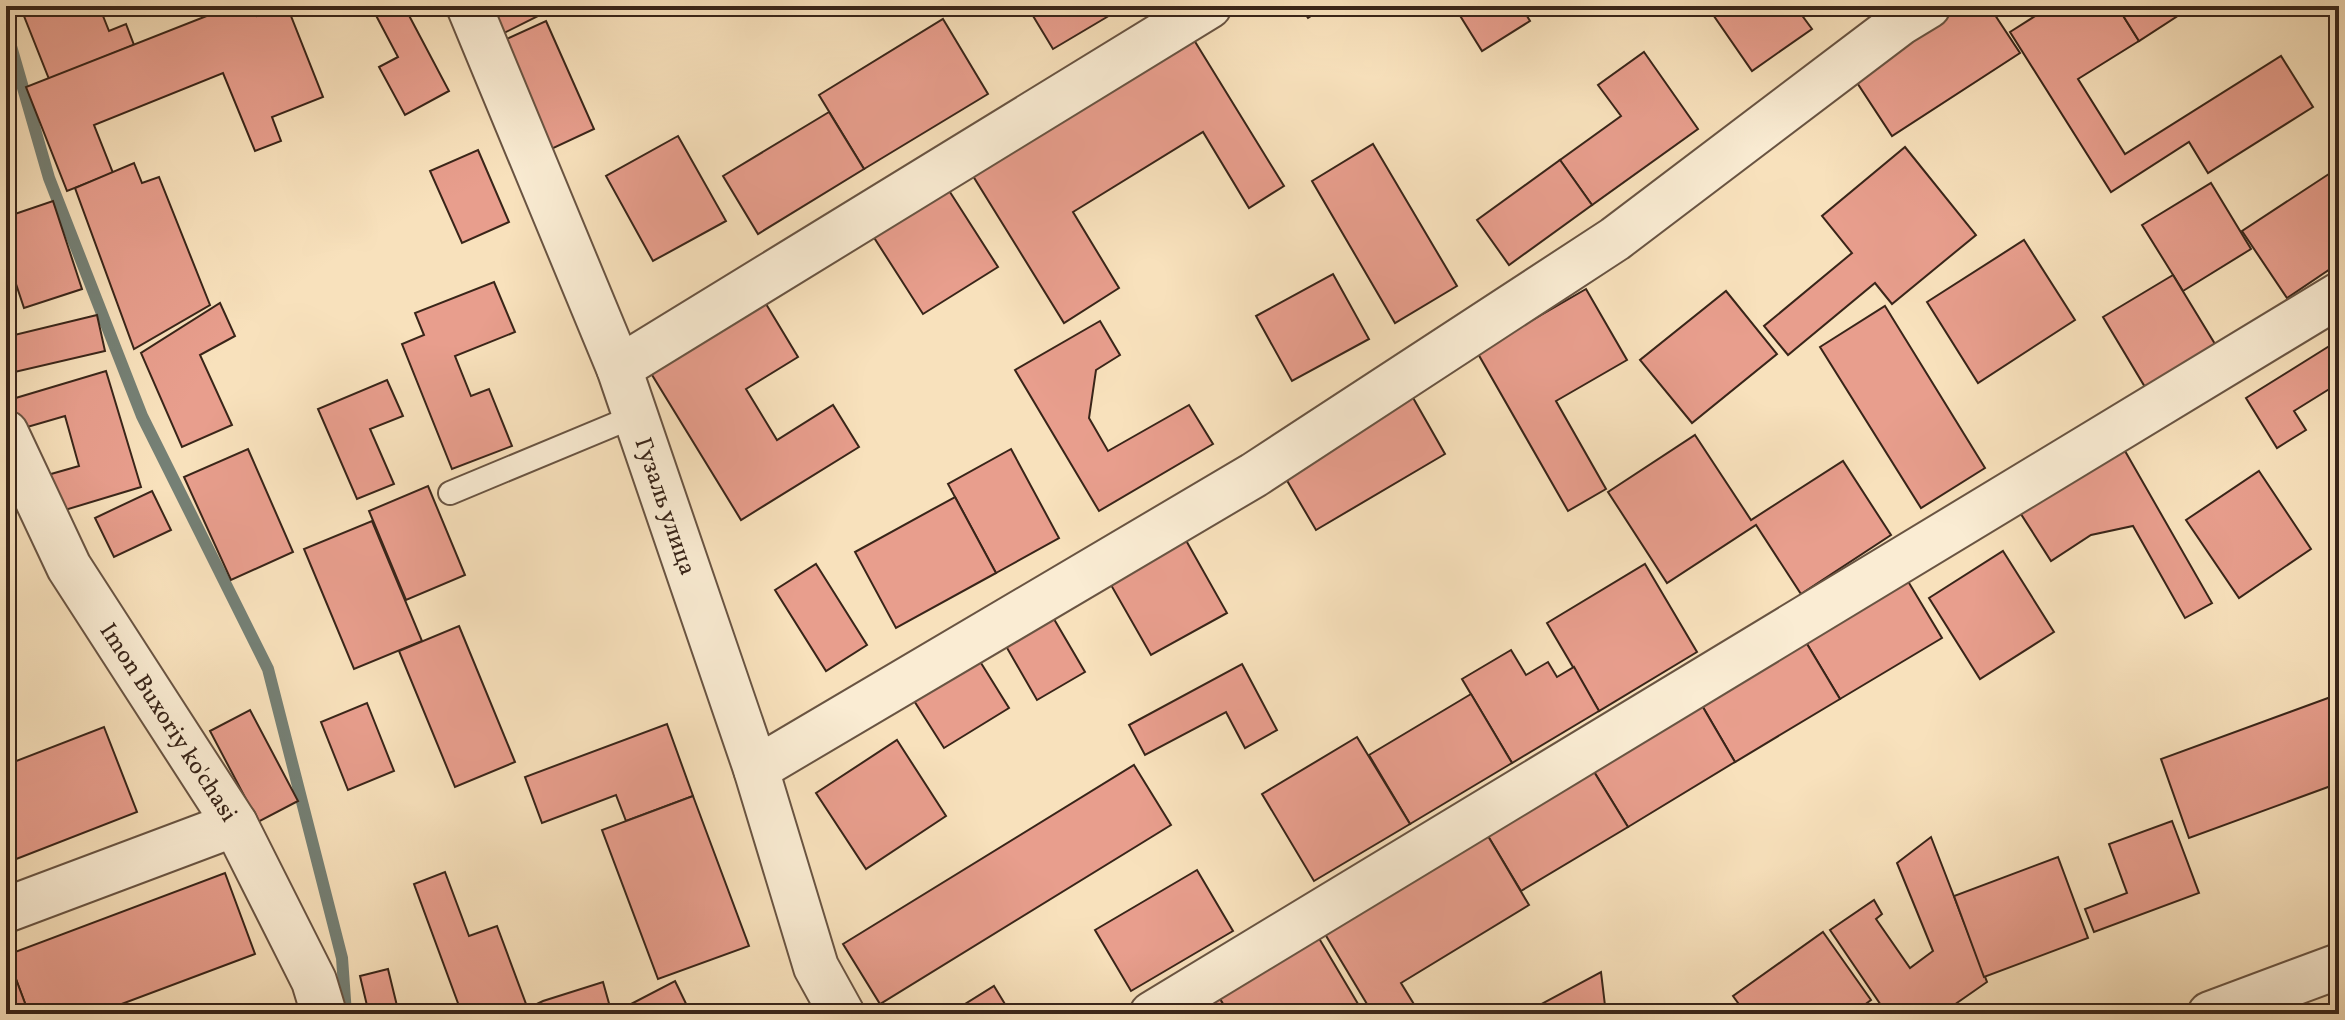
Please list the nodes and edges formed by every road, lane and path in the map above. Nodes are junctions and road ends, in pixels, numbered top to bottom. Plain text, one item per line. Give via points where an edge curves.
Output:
1 (469, 6) edge
2 (1209, 6) edge
3 (1928, 6) edge
4 (2339, 295) edge
5 (619, 368) junction
6 (635, 416) junction
7 (6, 433) edge
8 (450, 493) dead end
9 (756, 769) junction
10 (235, 824) junction
11 (6, 910) edge
12 (2339, 966) edge
13 (324, 1014) edge
14 (842, 1014) edge
15 (1152, 1014) edge
16 (2210, 1014) edge

1 - 5 street, Гузаль улица
2 - 5 street
3 - 9 street via 1615,239 1254,475
4 - 15 street
5 - 6 street, Гузаль улица
6 - 8 lane
6 - 9 street, Гузаль улица
7 - 10 street, Imon Buxoriy ko'chasi via 69,567
9 - 14 street, Гузаль улица via 816,967
10 - 11 street
10 - 13 street, Imon Buxoriy ko'chasi via 314,981
12 - 16 street

